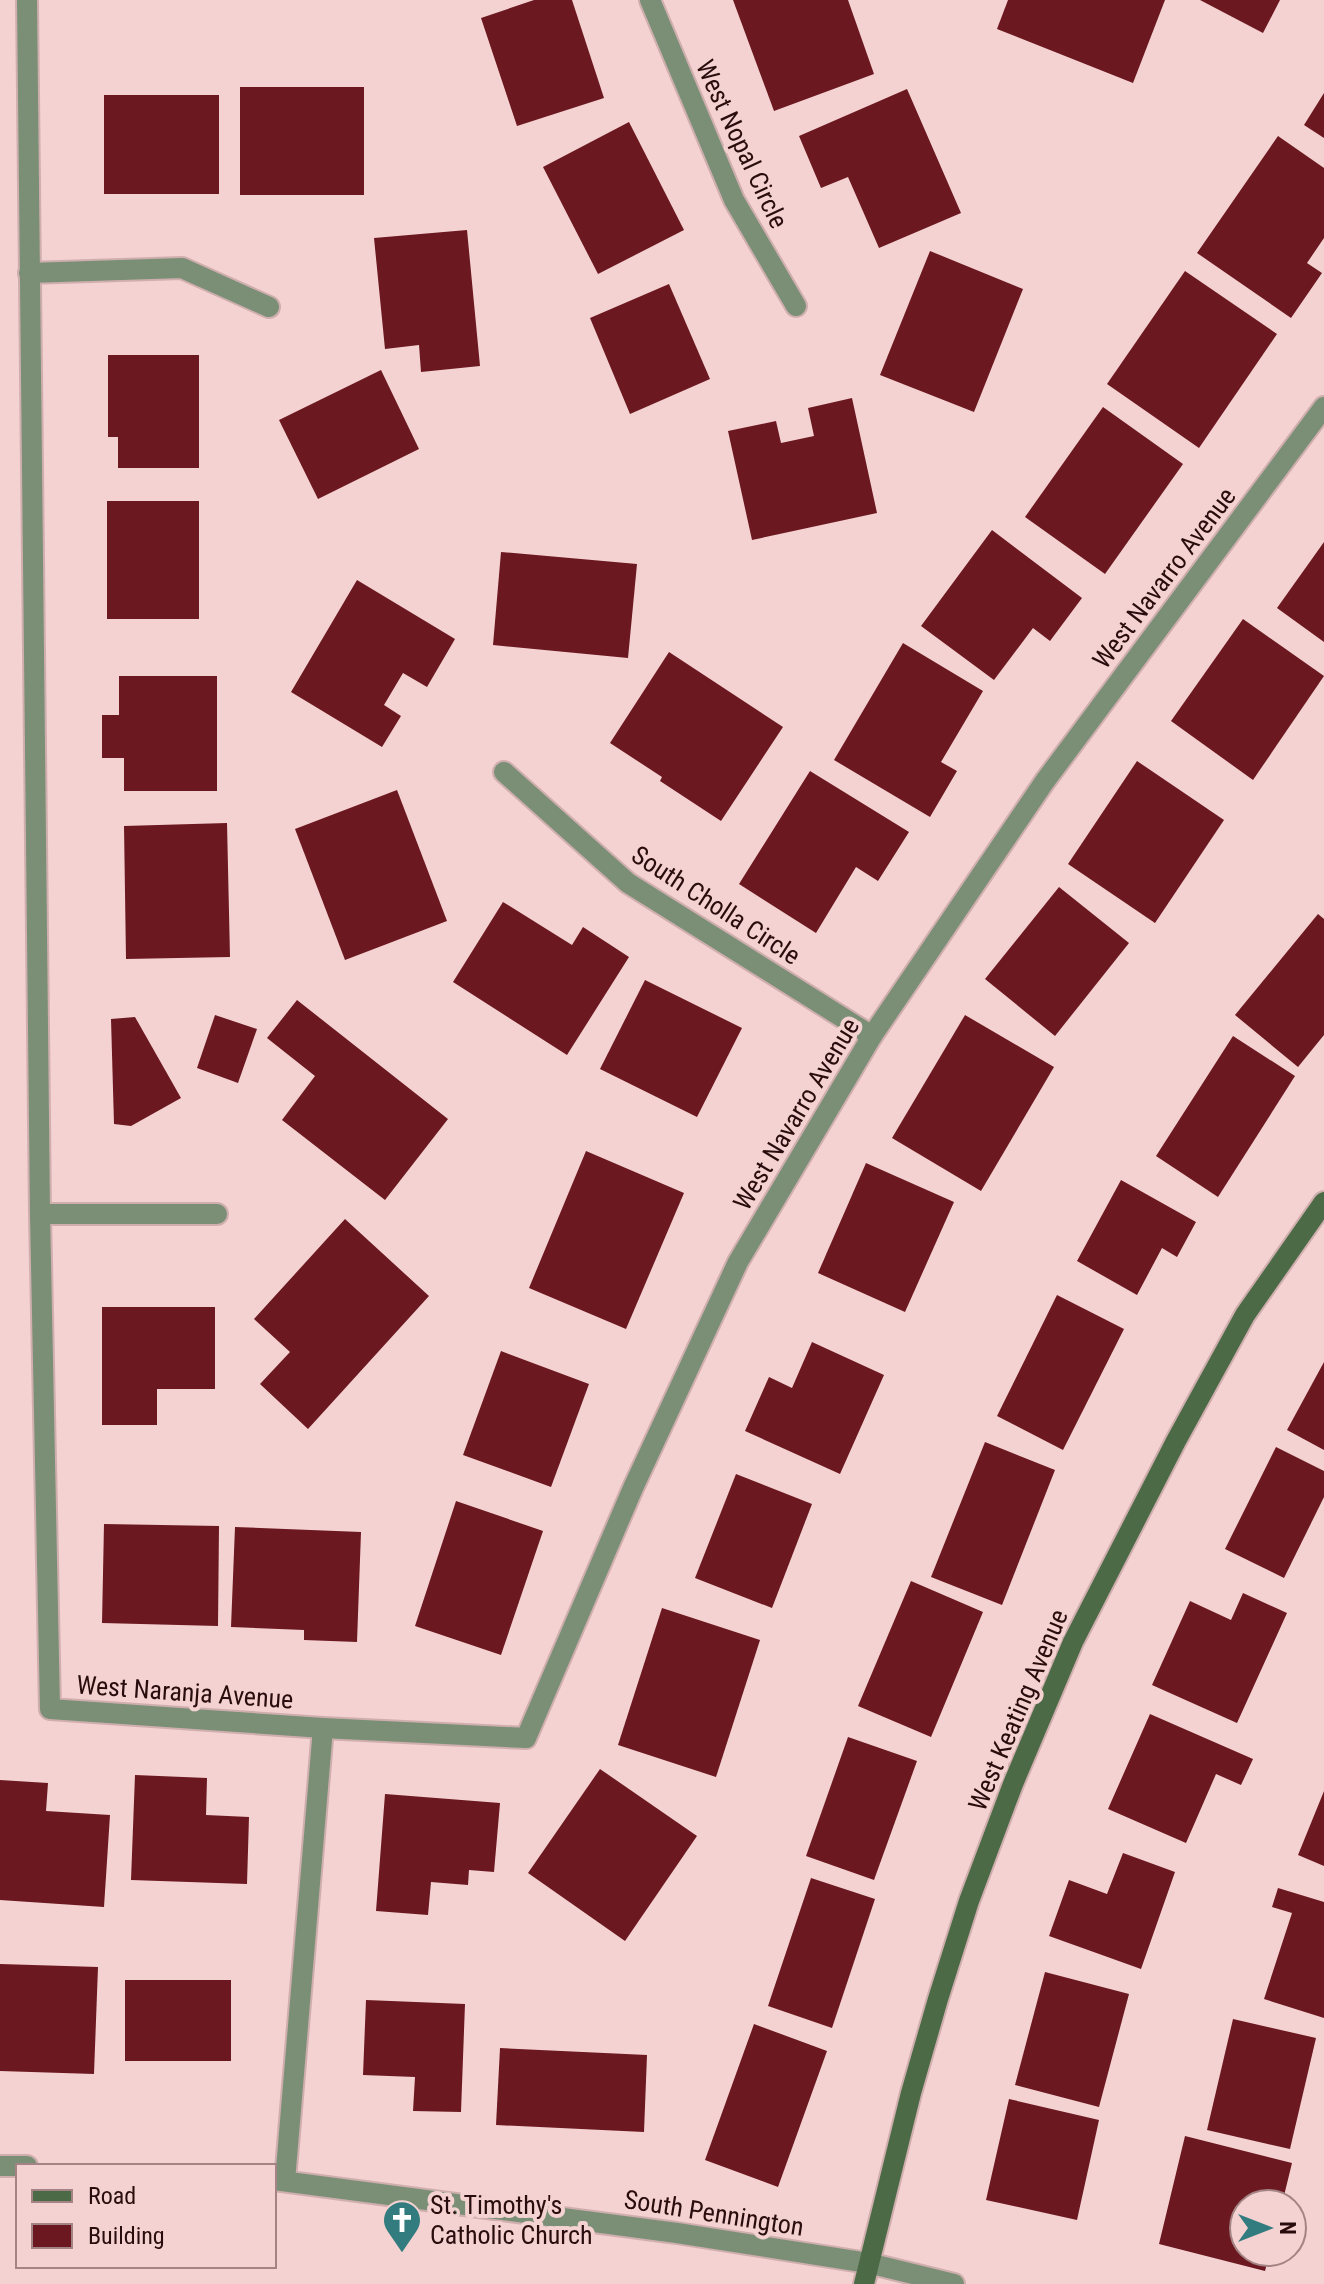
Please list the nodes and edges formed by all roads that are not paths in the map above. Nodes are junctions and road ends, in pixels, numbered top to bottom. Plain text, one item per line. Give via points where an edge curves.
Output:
1 (27, 0) edge
2 (650, 0) edge
3 (29, 273) junction
4 (796, 306) dead end
5 (269, 307) dead end
6 (1324, 407) edge
7 (504, 772) dead end
8 (872, 1036) junction
9 (1324, 1202) edge
10 (40, 1214) junction
11 (217, 1214) dead end
12 (323, 1728) junction
13 (279, 2181) edge
14 (868, 2263) junction
15 (864, 2284) edge
16 (954, 2284) edge

1 - 3 street, West Naranja Avenue
2 - 4 street, West Nopal Circle via 734,200
3 - 5 street via 182,268
3 - 10 street, West Naranja Avenue
6 - 8 street, West Navarro Avenue via 1045,781
7 - 8 street, South Cholla Circle via 628,883
8 - 12 street, West Navarro Avenue via 738,1262 526,1738
9 - 14 street, West Keating Avenue via 1245,1315 1067,1656 969,1901 911,2093
10 - 11 street
10 - 12 street, West Naranja Avenue via 50,1709
12 - 13 street, West Naranja Avenue
13 - 14 street, South Pennington
14 - 15 street, West Keating Avenue
14 - 16 street, South Pennington

